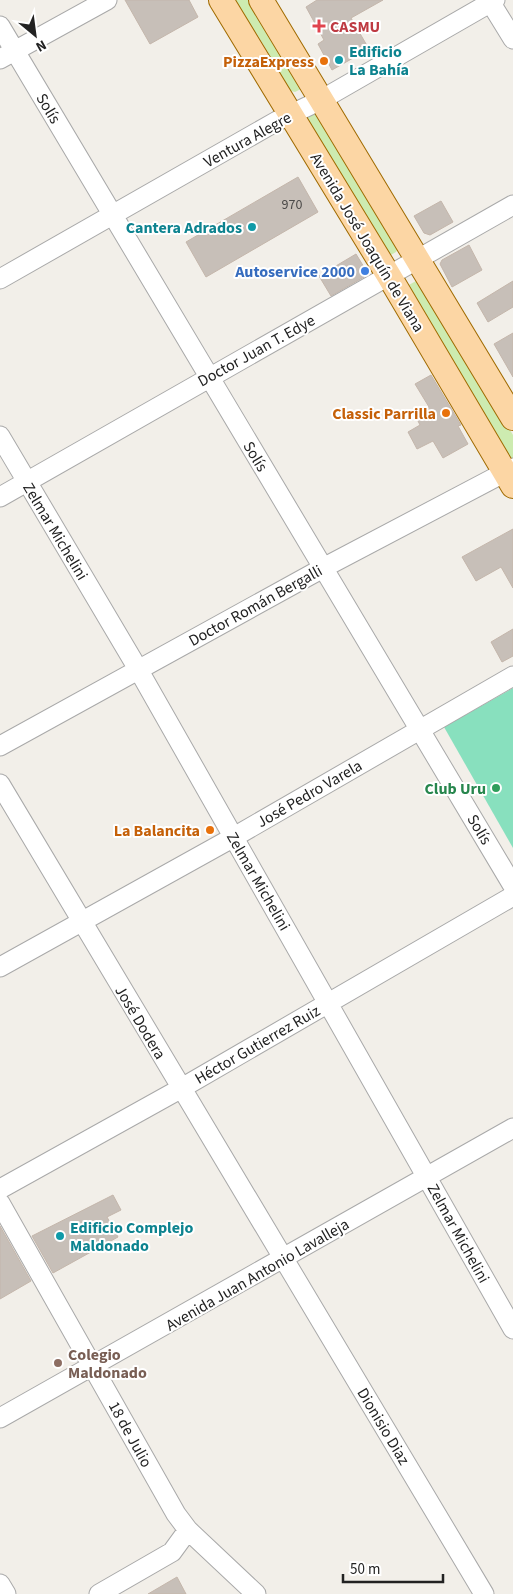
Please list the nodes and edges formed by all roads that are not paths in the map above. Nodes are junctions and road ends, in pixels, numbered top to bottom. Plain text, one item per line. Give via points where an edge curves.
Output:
1 (107, 0) edge
2 (221, 0) edge
3 (261, 0) edge
4 (492, 1) edge
5 (0, 26) edge
6 (513, 39) edge
7 (7, 55) edge
8 (322, 100) junction
9 (292, 114) junction
10 (513, 205) edge
11 (113, 214) junction
12 (417, 262) junction
13 (389, 276) junction
14 (0, 279) edge
15 (209, 376) junction
16 (513, 418) edge
17 (0, 436) edge
18 (510, 476) edge
19 (26, 482) junction
20 (0, 497) edge
21 (323, 568) junction
22 (138, 669) junction
23 (513, 676) edge
24 (420, 730) junction
25 (0, 746) edge
26 (0, 784) edge
27 (234, 836) junction
28 (513, 886) edge
29 (513, 896) edge
30 (81, 921) junction
31 (0, 967) edge
32 (329, 1003) junction
33 (180, 1088) junction
34 (513, 1128) edge
35 (428, 1177) junction
36 (0, 1190) edge
37 (0, 1203) edge
38 (284, 1259) junction
39 (513, 1329) edge
40 (94, 1366) junction
41 (0, 1418) edge
42 (188, 1530) junction
43 (0, 1584) edge
44 (6, 1594) edge
45 (99, 1594) edge
46 (256, 1594) edge
47 (484, 1594) edge

1 - 7 street
2 - 9 main road, Avenida José Joaquín de Viana
3 - 8 main road, Avenida José Joaquín de Viana
4 - 6 street
4 - 8 street, Ventura Alegre
5 - 7 street, Solís
7 - 11 street, Solís
8 - 9 street, Ventura Alegre
8 - 12 main road, Avenida José Joaquín de Viana
9 - 11 street, Ventura Alegre
9 - 13 main road, Avenida José Joaquín de Viana
10 - 12 street, Doctor Juan T. Edye
11 - 14 street, Ventura Alegre
11 - 15 street, Solís
12 - 13 street, Doctor Juan T. Edye
12 - 16 main road, Avenida José Joaquín de Viana
13 - 15 street, Doctor Juan T. Edye
13 - 18 main road, Avenida José Joaquín de Viana
15 - 19 street, Doctor Juan T. Edye
15 - 21 street, Solís
17 - 19 street, Zelmar Michelini
18 - 21 street, Doctor Román Bergalli
19 - 20 street, Doctor Juan T. Edye
19 - 22 street, Zelmar Michelini
21 - 22 street, Doctor Román Bergalli
21 - 24 street, Solís
22 - 25 street, Doctor Román Bergalli
22 - 27 street, Zelmar Michelini
23 - 24 street, José Pedro Varela
24 - 27 street, José Pedro Varela
24 - 28 street, Solís
26 - 30 street, José Dodera
27 - 30 street, José Pedro Varela
27 - 32 street, Zelmar Michelini
29 - 32 street, Héctor Gutierrez Ruiz
30 - 31 street, José Pedro Varela
30 - 33 street, José Dodera
32 - 33 street, Héctor Gutierrez Ruiz
32 - 35 street, Zelmar Michelini
33 - 36 street, Héctor Gutierrez Ruiz
33 - 38 street, José Dodera
34 - 35 street, Avenida Juan Antonio Lavalleja
35 - 38 street, Avenida Juan Antonio Lavalleja
35 - 39 street, Zelmar Michelini
37 - 40 street, 18 de Julio
38 - 40 street, Avenida Juan Antonio Lavalleja
38 - 47 street, Dionisio Diaz
40 - 41 street, Avenida Juan Antonio Lavalleja
40 - 42 street, 18 de Julio
42 - 45 street via 172,1552
42 - 46 street, 18 de Julio
43 - 44 street

